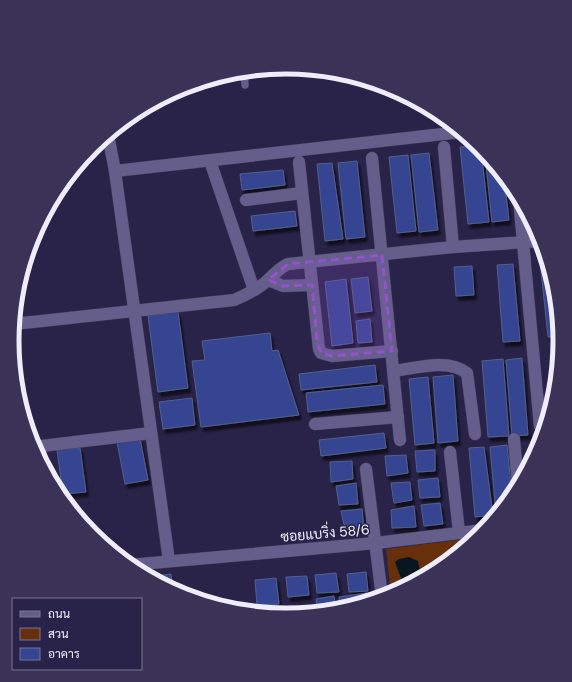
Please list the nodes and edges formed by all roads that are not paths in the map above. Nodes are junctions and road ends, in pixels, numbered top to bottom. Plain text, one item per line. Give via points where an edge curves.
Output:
1 (245, 77) edge
2 (246, 85) dead end
3 (454, 133) edge
4 (109, 141) edge
5 (444, 147) dead end
6 (372, 158) dead end
7 (210, 161) junction
8 (299, 162) dead end
9 (115, 171) junction
10 (302, 193) junction
11 (246, 200) dead end
12 (520, 214) edge
13 (534, 241) edge
14 (522, 242) junction
15 (453, 247) junction
16 (382, 255) junction
17 (310, 262) junction
18 (268, 280) junction
19 (312, 285) junction
20 (254, 290) junction
21 (133, 310) junction
22 (20, 323) edge
23 (392, 351) junction
24 (394, 371) junction
25 (398, 417) junction
26 (315, 424) dead end
27 (540, 424) edge
28 (151, 433) junction
29 (475, 434) dead end
30 (514, 439) dead end
31 (400, 440) dead end
32 (41, 446) edge
33 (450, 452) dead end
34 (366, 469) dead end
35 (517, 475) edge
36 (474, 531) edge
37 (459, 532) junction
38 (376, 544) junction
39 (169, 561) junction
40 (139, 564) edge
41 (381, 591) edge

1 - 2 lane
3 - 7 street
4 - 9 street
5 - 15 street
6 - 16 street
7 - 9 street
7 - 20 street
8 - 10 street
9 - 21 street
10 - 11 street
10 - 17 street
12 - 14 street
13 - 14 street
14 - 15 street
14 - 27 street
15 - 16 street
16 - 17 street
16 - 23 street
17 - 18 street via 284,266
17 - 19 street
18 - 19 street via 283,286
18 - 20 street
19 - 23 street via 317,342 322,353 332,356
20 - 21 street via 234,300
21 - 22 street
21 - 28 street
23 - 24 street
24 - 25 street
24 - 29 street via 448,365 459,367 467,373
25 - 26 street
25 - 31 street
28 - 32 street
28 - 39 street
30 - 35 street
33 - 37 street
34 - 38 street
36 - 37 street, ซอยแบริ่ง 58/6
37 - 38 street, ซอยแบริ่ง 58/6
38 - 39 street, ซอยแบริ่ง 58/6
38 - 41 street
39 - 40 street, ซอยแบริ่ง 58/6

